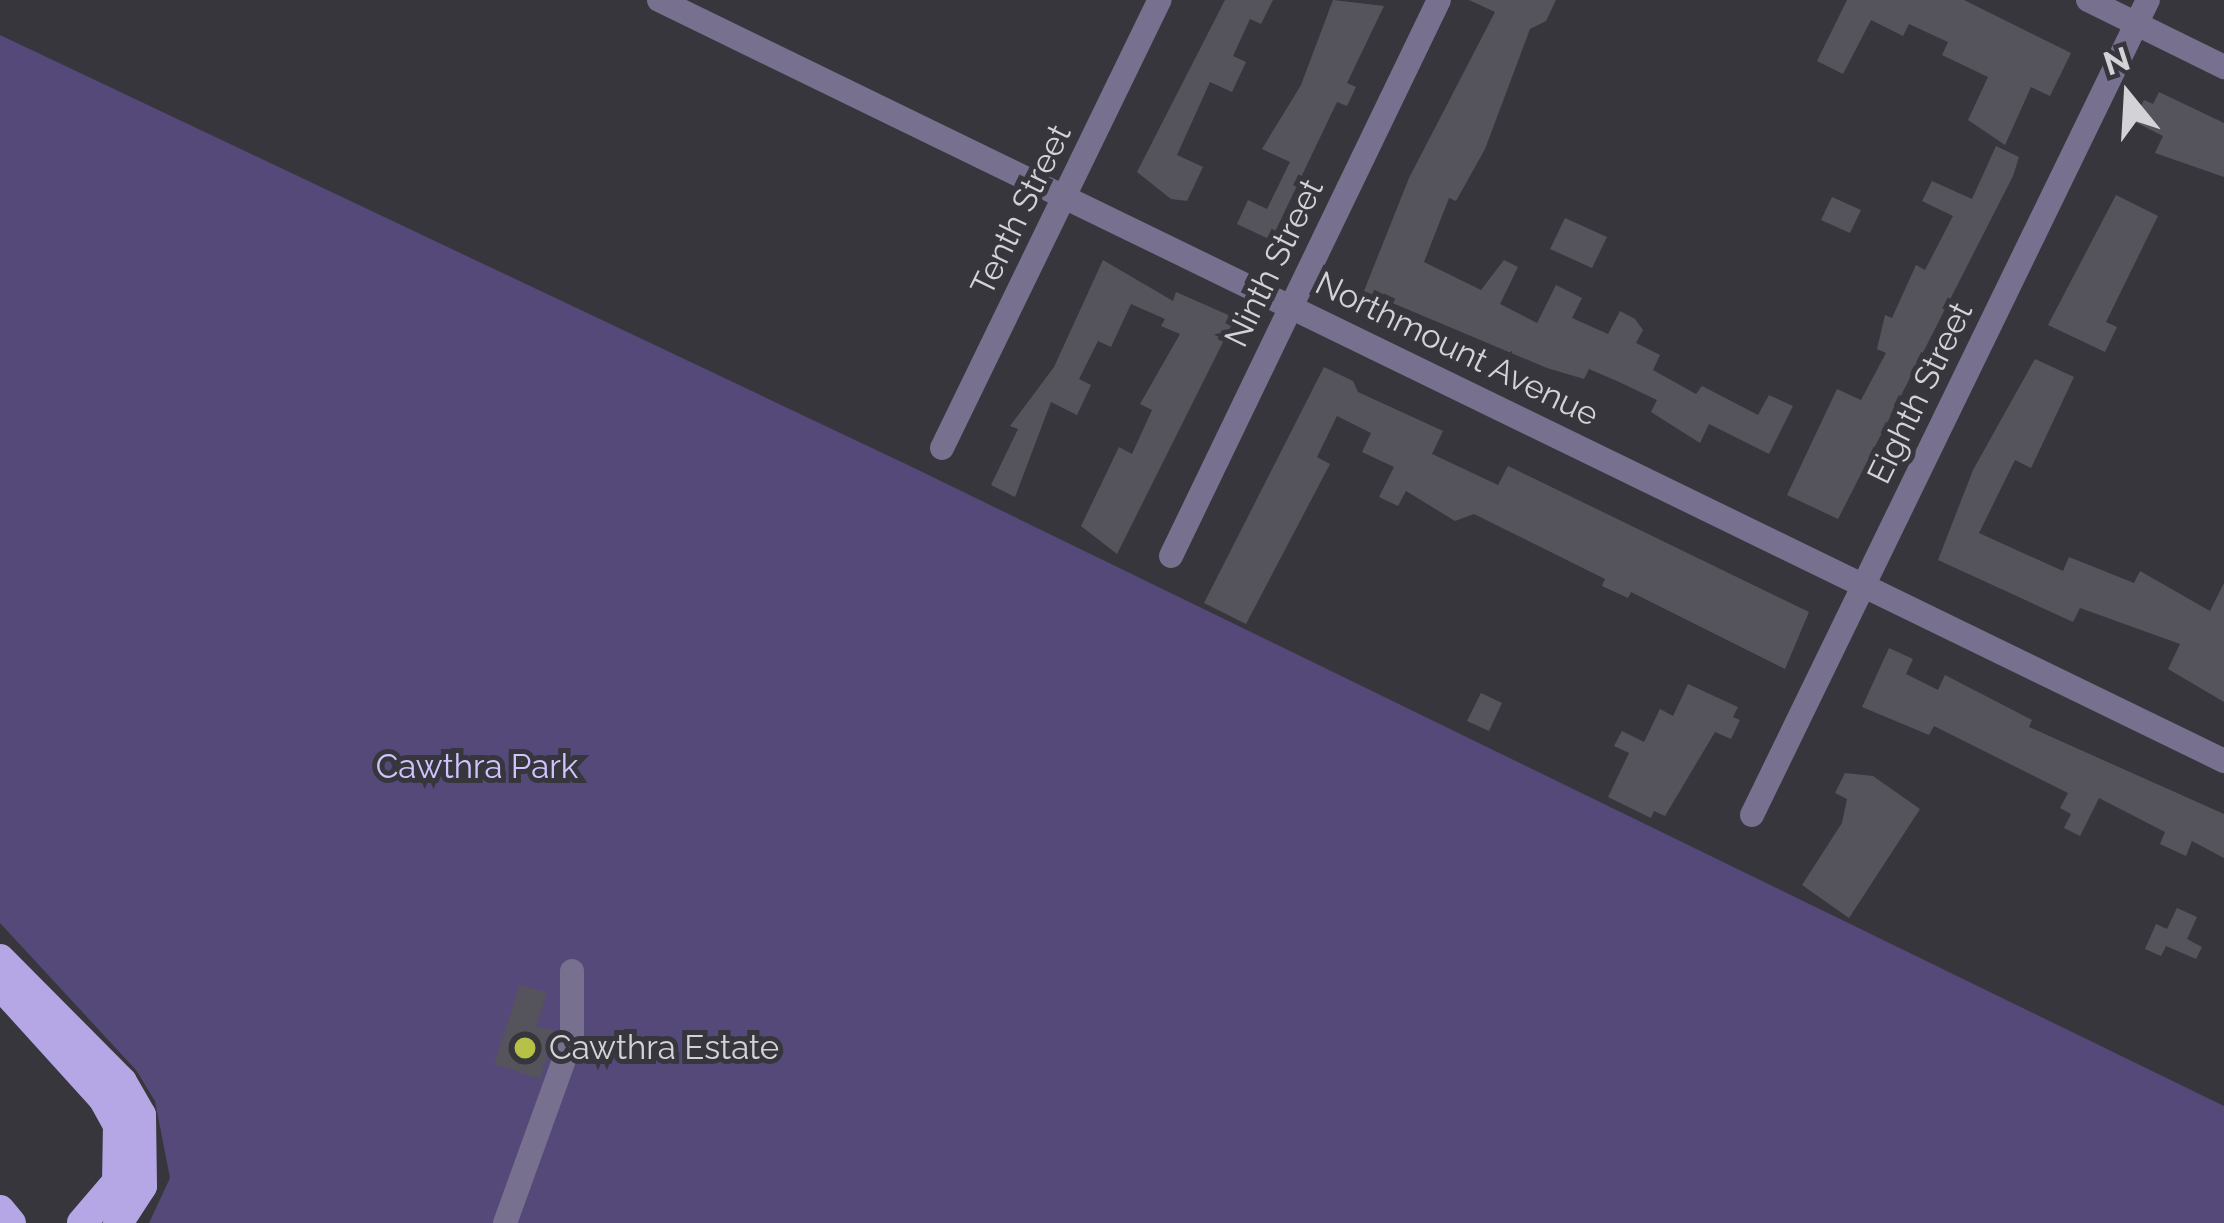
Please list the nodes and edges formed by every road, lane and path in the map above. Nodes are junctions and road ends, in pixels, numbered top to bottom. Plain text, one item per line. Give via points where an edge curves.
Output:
1 (659, 0) edge
2 (1160, 0) edge
3 (1439, 0) edge
4 (2088, 0) edge
5 (2148, 0) edge
6 (2136, 24) junction
7 (2224, 67) edge
8 (1064, 196) junction
9 (1290, 303) junction
10 (942, 448) dead end
11 (1171, 556) dead end
12 (1863, 586) junction
13 (2224, 761) edge
14 (1753, 815) dead end
15 (0, 959) edge
16 (572, 971) dead end
17 (0, 985) edge
18 (0, 1210) edge
19 (11, 1223) edge
20 (82, 1223) edge
21 (118, 1223) edge
22 (505, 1223) edge

1 - 8 street, Northmount Avenue
2 - 8 street, Tenth Street
3 - 9 street, Ninth Street
4 - 6 street
5 - 6 street, Eighth Street
6 - 7 street
6 - 12 street, Eighth Street
8 - 9 street, Northmount Avenue
8 - 10 street, Tenth Street
9 - 11 street, Ninth Street
9 - 12 street, Northmount Avenue
12 - 13 street, Northmount Avenue
12 - 14 street, Eighth Street
15 - 21 main road via 122,1082 141,1115 144,1174
16 - 22 street via 572,1038
17 - 20 main road via 118,1125 117,1183
18 - 19 main road

